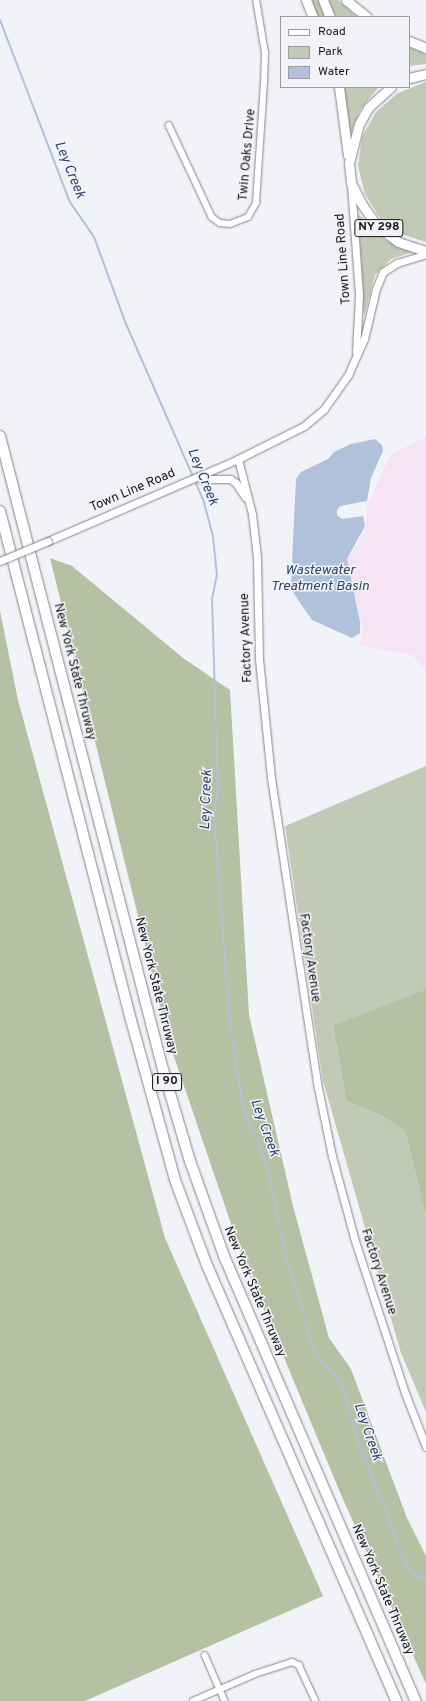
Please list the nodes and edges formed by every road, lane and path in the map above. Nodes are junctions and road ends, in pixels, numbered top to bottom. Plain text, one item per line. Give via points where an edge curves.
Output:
1 (256, 0) edge
2 (306, 0) edge
3 (323, 0) edge
4 (346, 0) edge
5 (314, 16) edge
6 (330, 16) edge
7 (366, 16) edge
8 (410, 42) edge
9 (426, 48) edge
10 (410, 71) edge
11 (426, 73) edge
12 (410, 78) edge
13 (339, 88) edge
14 (390, 88) edge
15 (169, 125) dead end
16 (349, 163) junction
17 (351, 183) junction
18 (426, 251) edge
19 (426, 254) edge
20 (356, 358) junction
21 (0, 436) edge
22 (238, 459) junction
23 (206, 476) junction
24 (248, 501) junction
25 (0, 511) edge
26 (0, 561) edge
27 (426, 1447) edge
28 (205, 1655) dead end
29 (220, 1689) junction
30 (193, 1701) edge
31 (225, 1701) edge
32 (316, 1701) edge
33 (396, 1701) edge
34 (416, 1701) edge

1 - 15 street, Twin Oaks Drive via 265,53 264,83 256,203 248,217 230,224 220,223 212,217
2 - 5 main road
3 - 6 main road
4 - 7 main road
8 - 9 main road
10 - 11 main road
11 - 12 main road
13 - 16 main road, NY 298
14 - 16 main road via 368,108 359,124
16 - 17 main road, NY 298
17 - 18 main road, NY 298 via 360,203 376,226 398,242
17 - 20 street, Town Line Road via 359,295
19 - 20 street, Town Line Road via 396,263 383,272
20 - 22 street, Town Line Road via 336,395 304,426
21 - 34 highway, New York State Thruway / I 90 via 162,1066 190,1161 227,1263
22 - 23 street, Town Line Road
22 - 24 street, Factory Avenue
23 - 24 street via 230,478
23 - 26 street, Town Line Road, bridge via 189,480
24 - 27 street, Factory Avenue via 257,557 262,705 317,1083 332,1156 355,1241 405,1394
25 - 33 highway, I 90 via 135,1036 175,1180 206,1263
28 - 29 street
29 - 30 street
29 - 31 street
29 - 32 street via 292,1662 299,1664

